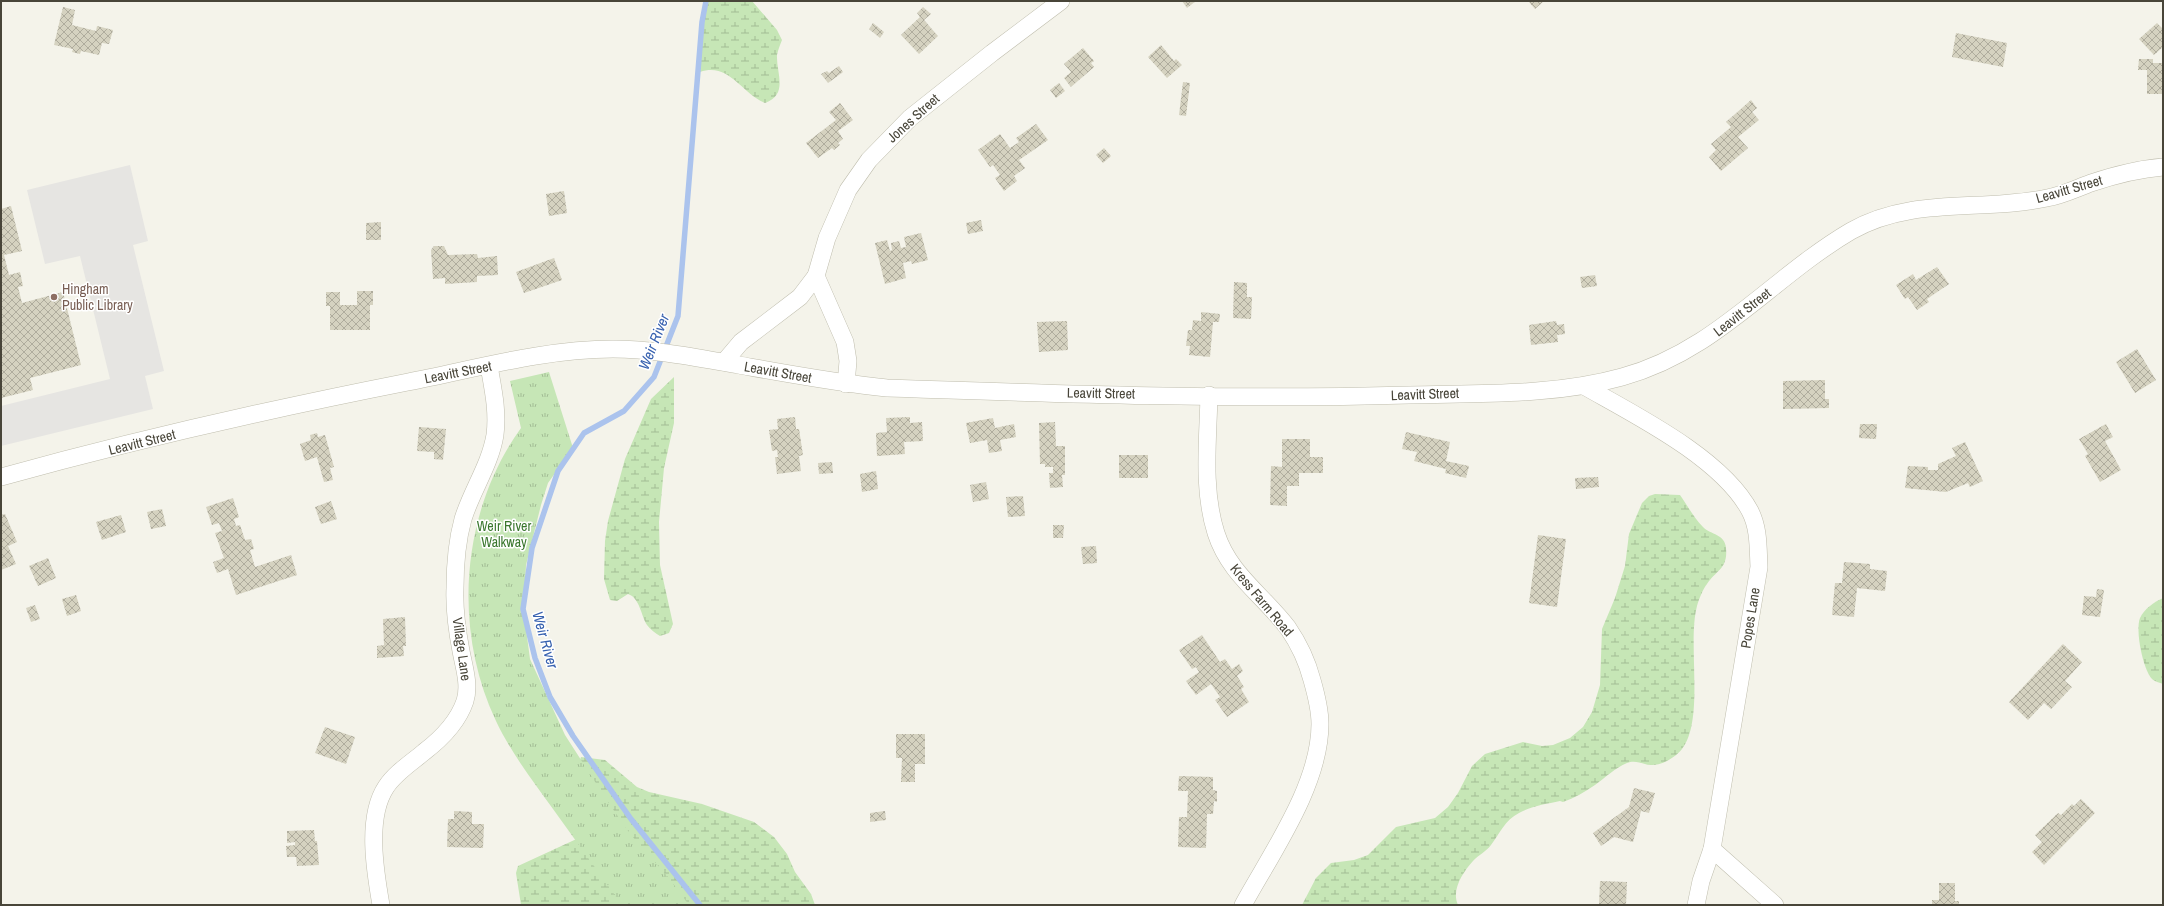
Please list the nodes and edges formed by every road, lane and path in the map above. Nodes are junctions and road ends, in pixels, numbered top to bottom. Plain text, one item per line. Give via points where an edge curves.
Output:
1 (1061, 1) edge
2 (2163, 167) edge
3 (816, 276) junction
4 (724, 362) junction
5 (489, 366) junction
6 (846, 384) junction
7 (1584, 386) junction
8 (1209, 395) junction
9 (1, 477) edge
10 (1712, 849) junction
11 (380, 905) edge
12 (1243, 905) edge
13 (1696, 905) edge
14 (1775, 905) edge

1 - 3 street, Jones Street via 910,118 869,160 848,190 835,217
2 - 7 street, Leavitt Street via 2120,174 2049,198 2002,204 1925,207 1878,218 1854,229 1826,247 1686,352 1659,366
3 - 4 street, Jones Street via 800,297 740,342
3 - 6 street via 845,342 848,361
4 - 5 street, Leavitt Street via 630,350 557,353
4 - 6 street, Leavitt Street
5 - 9 street, Leavitt Street via 258,414
5 - 11 street, Village Lane via 496,407 494,436 490,454 463,519 456,554 456,620 467,689 466,701 446,732 398,773 386,787 378,806 374,827
6 - 8 street, Leavitt Street via 887,388
7 - 8 street, Leavitt Street via 1534,391 1383,396
7 - 10 street, Popes Lane via 1664,431 1714,470 1736,490 1750,512 1758,536 1759,568
8 - 12 street, Kress Farm Road via 1206,479 1216,533 1232,567 1279,618 1297,642 1318,698 1320,723 1319,742 1310,778
10 - 13 street
10 - 14 street

